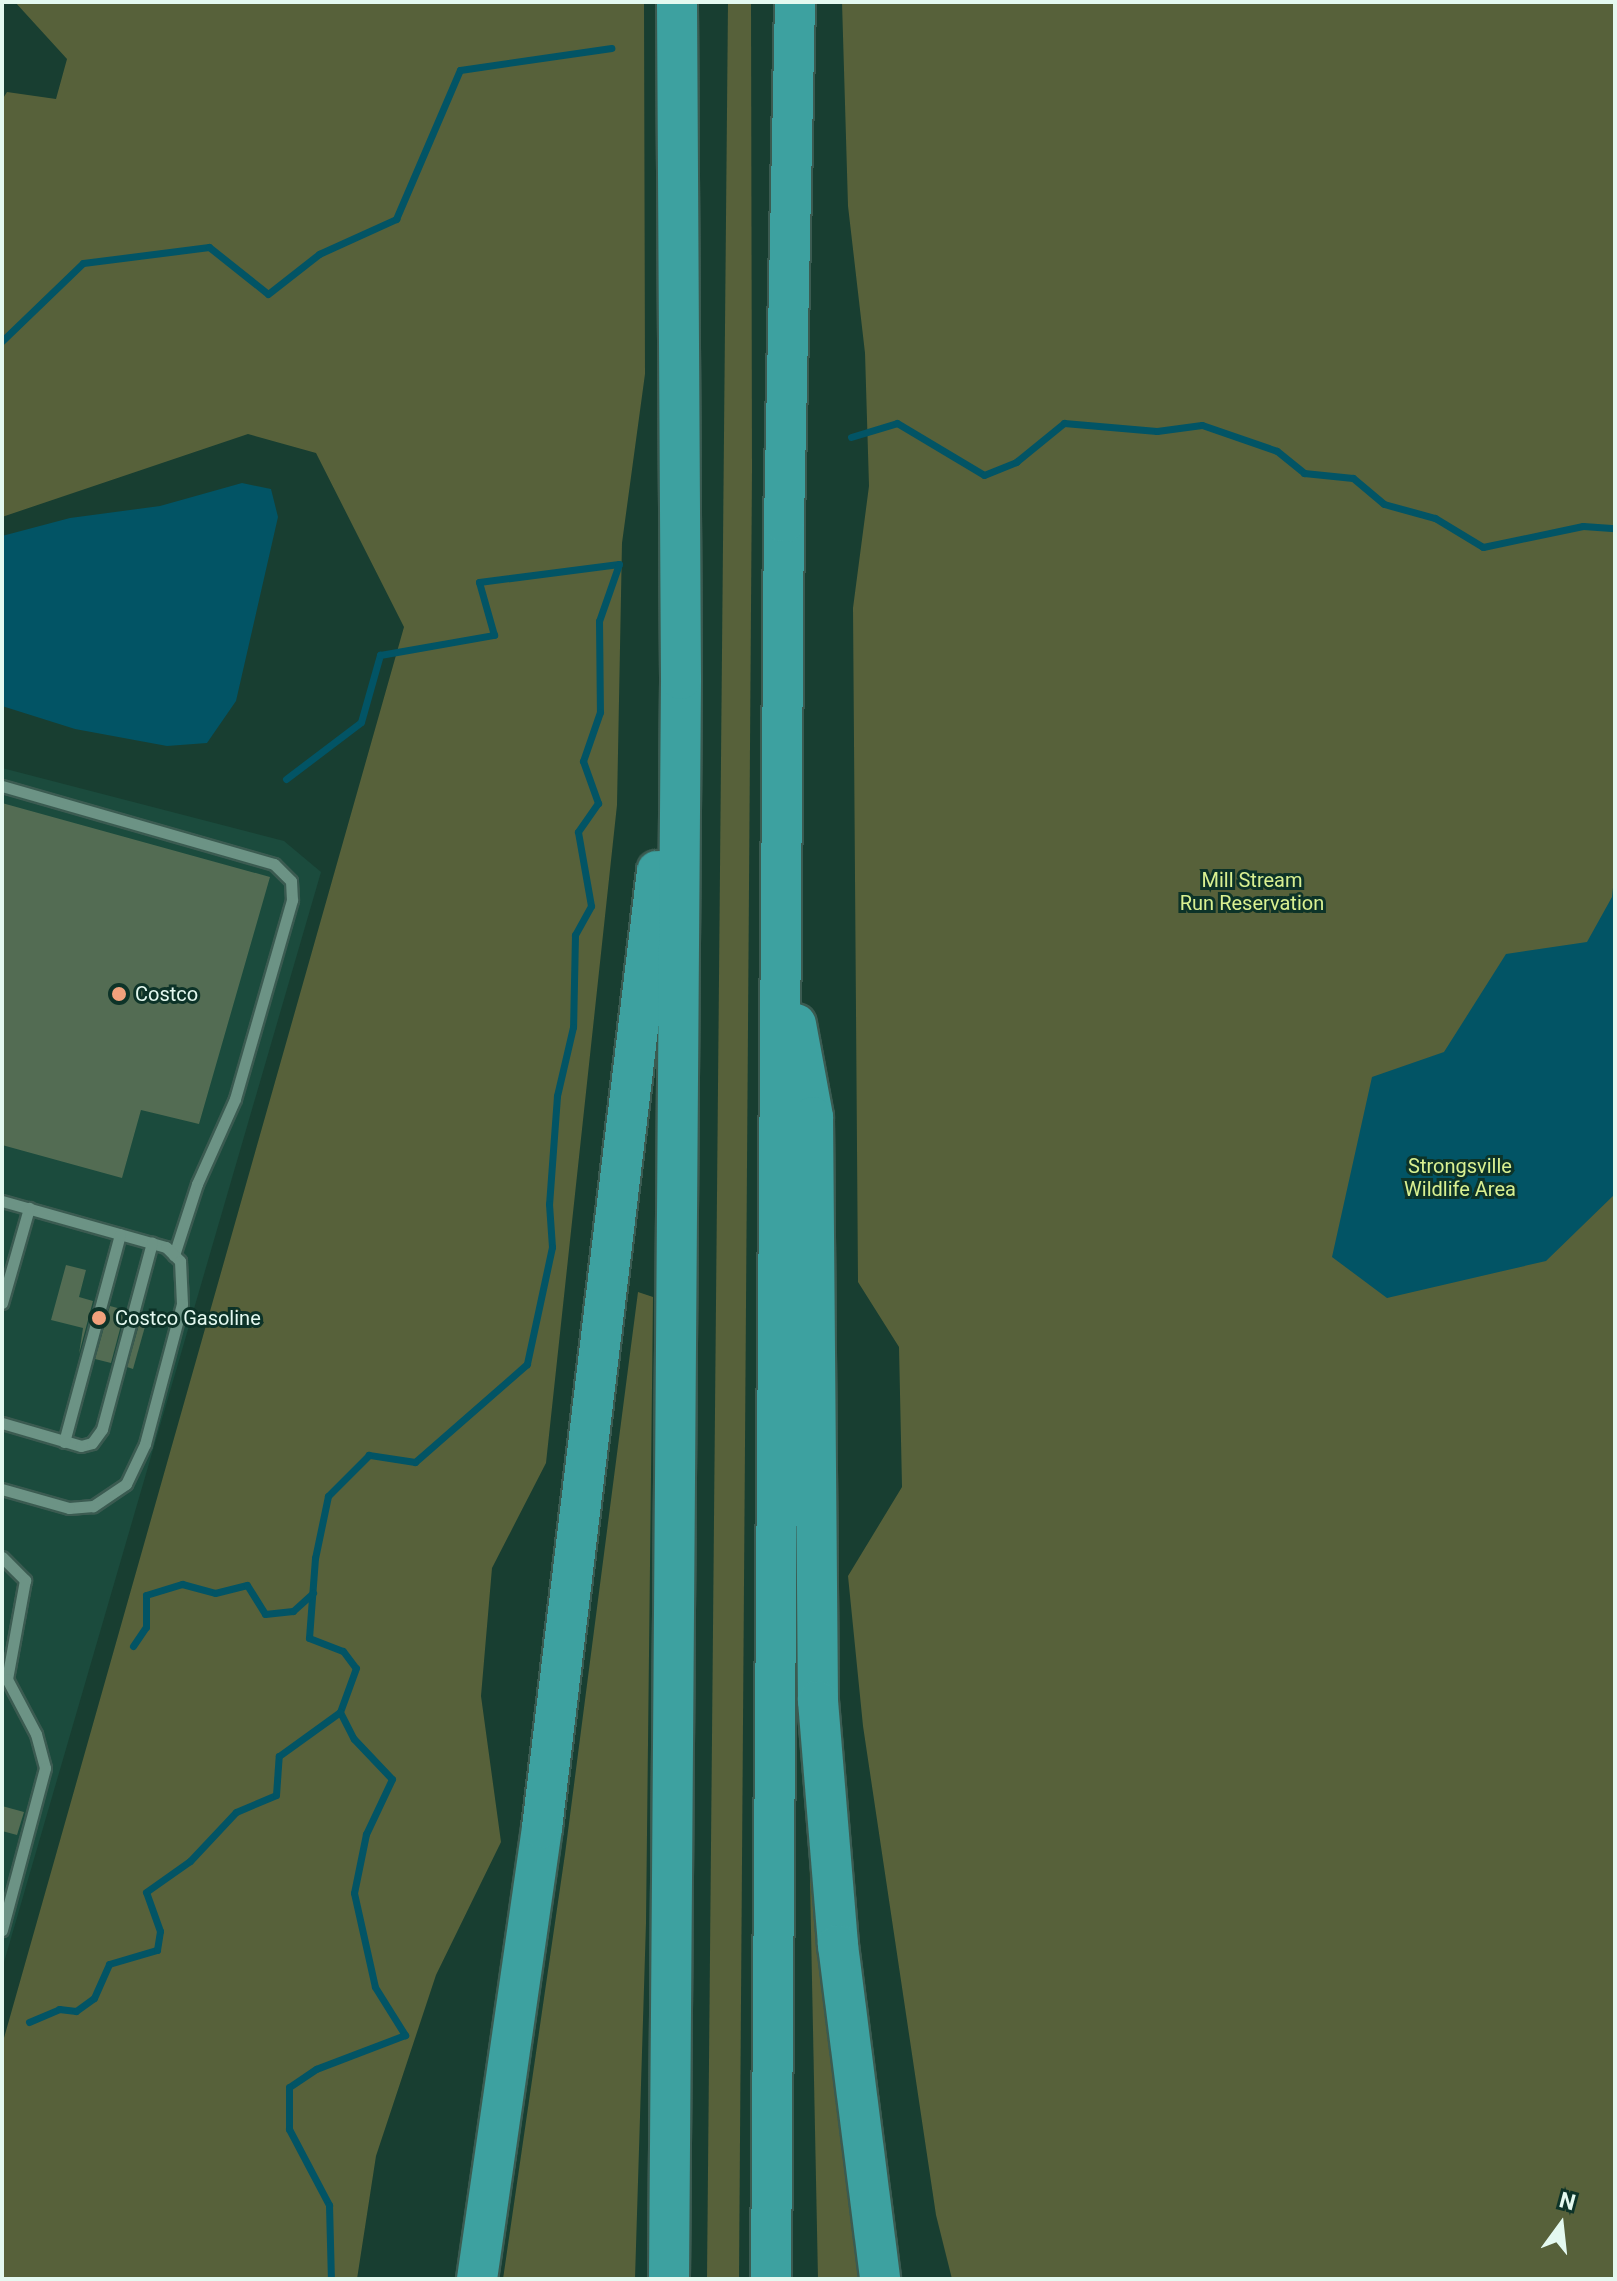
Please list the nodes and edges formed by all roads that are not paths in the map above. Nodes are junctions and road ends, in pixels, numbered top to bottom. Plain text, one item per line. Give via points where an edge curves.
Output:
1 (677, 2) edge
2 (795, 2) edge
3 (681, 679) junction
4 (2, 786) edge
5 (781, 973) junction
6 (2, 1201) edge
7 (29, 1208) junction
8 (120, 1234) junction
9 (152, 1243) junction
10 (174, 1255) junction
11 (2, 1303) edge
12 (2, 1423) edge
13 (64, 1442) junction
14 (2, 1489) edge
15 (2, 1557) edge
16 (2, 1930) edge
17 (477, 2279) edge
18 (669, 2279) edge
19 (771, 2279) edge
20 (880, 2279) edge

1 - 3 highway
2 - 5 highway
3 - 17 highway via 544,1812
3 - 18 highway
4 - 10 lane via 279,865 291,881 292,900 235,1099 197,1184
5 - 19 highway
5 - 20 highway via 807,1063 813,1117 818,1701 838,1945
6 - 7 lane
7 - 8 lane
7 - 11 lane
8 - 9 lane
8 - 13 lane
9 - 10 lane
9 - 13 lane via 102,1429 92,1443
10 - 14 lane via 180,1261 182,1304 145,1444 126,1484 93,1506 69,1508
12 - 13 lane
15 - 16 lane via 21,1573 26,1590 6,1662 7,1679 36,1734 45,1768

